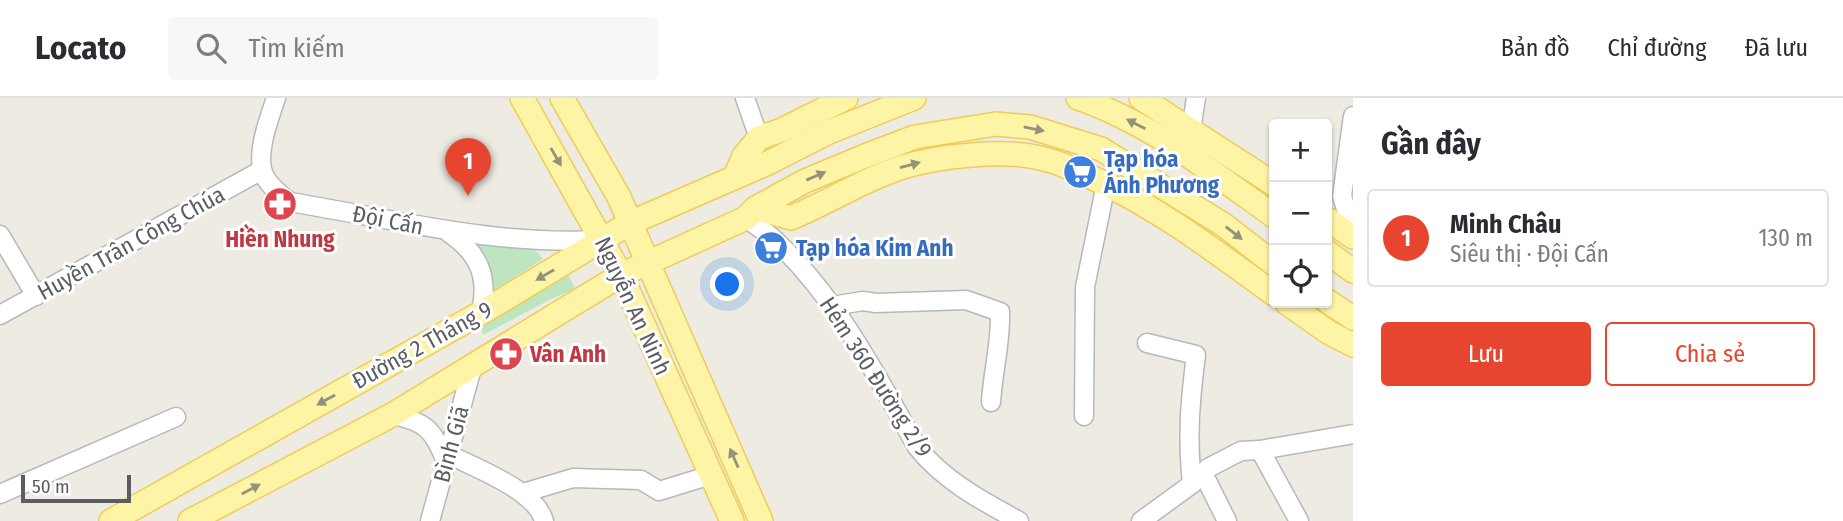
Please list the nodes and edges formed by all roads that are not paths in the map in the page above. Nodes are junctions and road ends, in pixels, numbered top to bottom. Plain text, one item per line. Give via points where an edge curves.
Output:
1 (276, 98) edge
2 (522, 98) edge
3 (562, 98) edge
4 (745, 98) edge
5 (846, 98) edge
6 (915, 98) edge
7 (1079, 98) edge
8 (1141, 98) edge
9 (1196, 98) edge
10 (1353, 116) edge
11 (1191, 130) junction
12 (759, 138) junction
13 (262, 170) junction
14 (735, 177) junction
15 (1271, 182) edge
16 (1107, 184) junction
17 (751, 213) junction
18 (1269, 213) edge
19 (1353, 214) edge
20 (1332, 222) edge
21 (631, 223) junction
22 (446, 231) junction
23 (0, 235) edge
24 (1353, 237) edge
25 (603, 240) junction
26 (1332, 256) edge
27 (1269, 260) edge
28 (648, 262) junction
29 (1353, 271) edge
30 (621, 275) junction
31 (1269, 290) edge
32 (36, 296) junction
33 (1332, 305) edge
34 (832, 306) junction
35 (1294, 308) edge
36 (481, 312) junction
37 (0, 315) edge
38 (1353, 318) edge
39 (1147, 343) dead end
40 (1353, 345) edge
41 (472, 368) junction
42 (991, 401) dead end
43 (391, 415) junction
44 (1084, 416) dead end
45 (176, 417) dead end
46 (1353, 434) edge
47 (1260, 450) junction
48 (447, 458) junction
49 (711, 475) junction
50 (1197, 479) junction
51 (523, 493) junction
52 (0, 494) edge
53 (111, 521) edge
54 (190, 521) edge
55 (430, 521) edge
56 (544, 521) edge
57 (732, 521) edge
58 (761, 521) edge
59 (1019, 521) edge
60 (1142, 521) edge
61 (1227, 521) edge
62 (1299, 521) edge

1 - 13 street
2 -> 25 main road, Nguyễn An Ninh
3 - 21 main road, Nguyễn An Ninh
4 - 12 street
5 - 12 main road
6 - 14 main road, Đường 2 Tháng 9
18 -> 7 main road via 1154,134
8 - 11 main road
9 - 11 street
10 - 19 street via 1342,197
11 - 15 main road
12 - 14 main road
13 - 22 street, Đội Cấn via 290,202
13 - 32 street, Huyền Trân Công Chúa
14 - 17 main road
14 - 21 main road, Đường 2 Tháng 9
17 -> 16 main road via 791,218 909,165 1011,153 1062,164
16 - 31 main road via 1215,249
16 - 44 street via 1085,287
17 -> 27 main road, Đường 2 Tháng 9 via 805,181 915,137 996,124 1030,127 1101,149 1224,225
17 - 28 main road, Đường 2 Tháng 9
17 - 34 street, Hẻm 360 Đường 2/9
20 - 24 main road
21 - 25 main road, Đường 2 Tháng 9
21 - 28 main road, Nguyễn An Ninh
22 - 25 street, Đội Cấn via 530,240
22 - 36 street via 464,243 482,272 485,295
23 - 32 street
25 - 30 main road, Nguyễn An Ninh
25 -> 36 main road, Đường 2 Tháng 9
26 - 29 main road
28 - 30 main road, Đường 2 Tháng 9
58 -> 28 main road, Nguyễn An Ninh
30 - 41 main road, Đường 2 Tháng 9
30 - 49 main road, Nguyễn An Ninh
32 - 37 street, Huyền Trân Công Chúa
33 - 38 main road
34 - 42 street via 863,301 966,300 1000,312
34 - 59 street, Hẻm 360 Đường 2/9 via 927,459 939,472
35 - 40 main road
36 -> 53 main road, Đường 2 Tháng 9
39 - 50 street via 1196,355 1188,446
41 - 43 main road, Đường 2 Tháng 9
41 - 48 street, Bình Giã
43 - 48 street via 414,419 429,429
54 -> 43 main road, Đường 2 Tháng 9
45 - 52 street
46 - 47 street
47 - 50 street via 1241,451
47 - 62 street
48 - 51 street
48 - 55 street, Bình Giã
49 - 51 street via 659,491 641,480 573,478
49 - 57 main road, Nguyễn An Ninh
50 - 60 street
50 - 61 street
51 - 56 street

